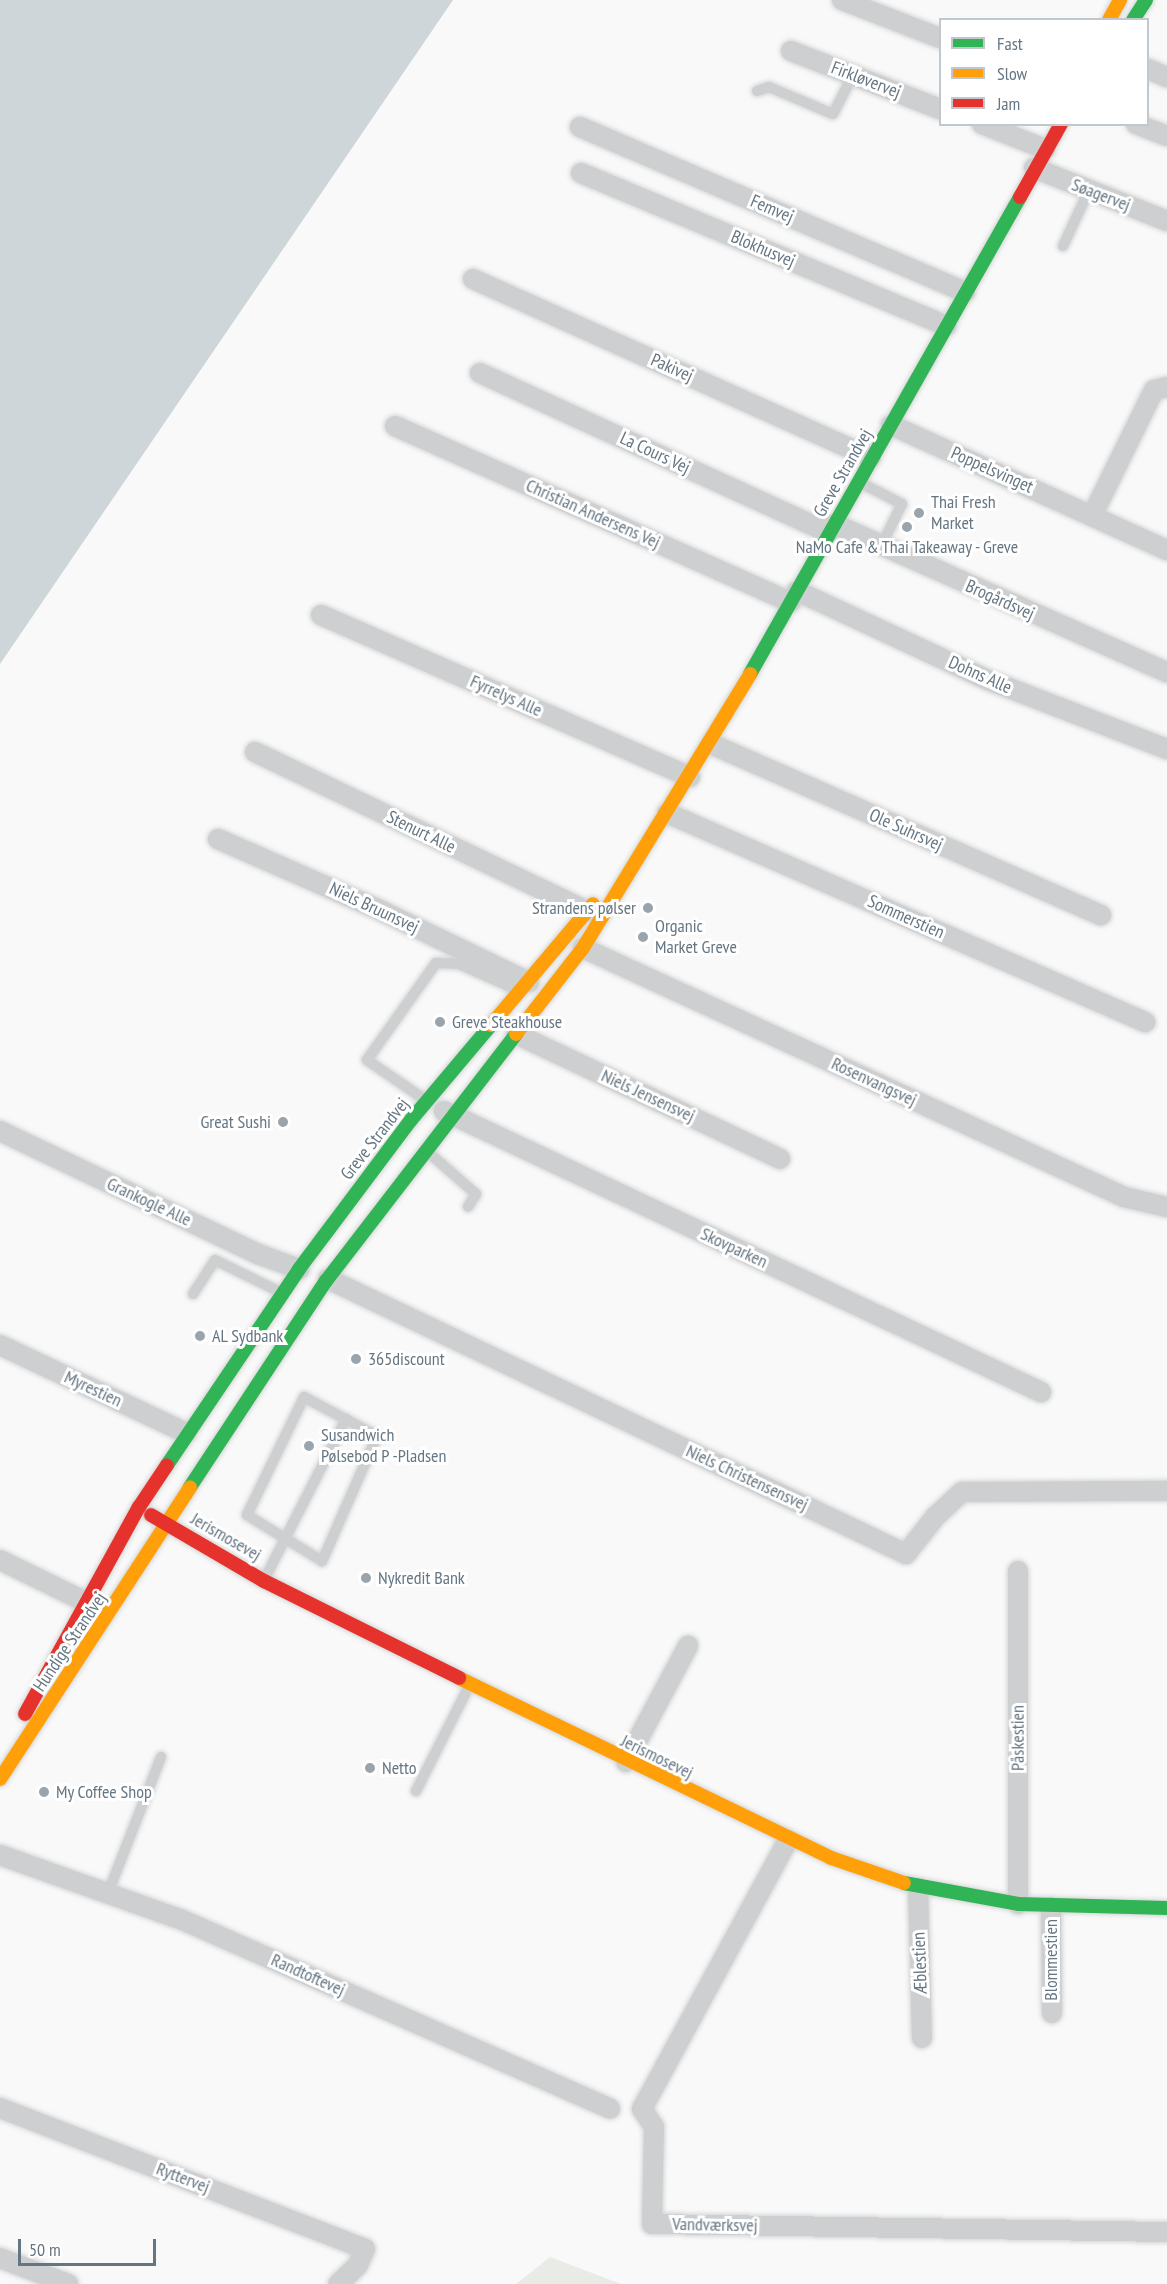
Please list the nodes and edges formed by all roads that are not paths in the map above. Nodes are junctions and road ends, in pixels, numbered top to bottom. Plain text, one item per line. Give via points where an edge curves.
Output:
1 (842, 0) edge
2 (1120, 0) edge
3 (1146, 0) edge
4 (1110, 18) edge
5 (1134, 18) edge
6 (939, 38) edge
7 (791, 51) dead end
8 (1149, 69) edge
9 (853, 75) junction
10 (1167, 76) edge
11 (757, 91) dead end
12 (939, 109) edge
13 (987, 126) edge
14 (1055, 126) edge
15 (1060, 126) edge
16 (1141, 126) edge
17 (580, 127) dead end
18 (1167, 136) edge
19 (1045, 149) junction
20 (1034, 168) junction
21 (580, 173) dead end
22 (1089, 190) junction
23 (1167, 221) edge
24 (1063, 246) dead end
25 (473, 279) dead end
26 (965, 292) junction
27 (946, 326) junction
28 (480, 373) dead end
29 (1167, 387) edge
30 (891, 425) junction
31 (395, 426) dead end
32 (871, 458) junction
33 (858, 481) junction
34 (1092, 516) junction
35 (832, 529) junction
36 (881, 546) junction
37 (1167, 550) edge
38 (794, 597) junction
39 (321, 615) dead end
40 (1167, 672) edge
41 (711, 744) junction
42 (1167, 749) edge
43 (255, 752) dead end
44 (690, 777) junction
45 (667, 813) junction
46 (218, 839) dead end
47 (587, 911) junction
48 (1101, 915) dead end
49 (583, 948) junction
50 (524, 987) junction
51 (1145, 1022) dead end
52 (516, 1034) junction
53 (427, 1101) junction
54 (451, 1116) junction
55 (0, 1131) edge
56 (425, 1150) junction
57 (780, 1159) dead end
58 (1167, 1206) edge
59 (468, 1207) dead end
60 (299, 1269) junction
61 (328, 1279) junction
62 (282, 1293) junction
63 (193, 1294) dead end
64 (0, 1345) edge
65 (1041, 1392) dead end
66 (346, 1419) junction
67 (186, 1433) junction
68 (1167, 1491) edge
69 (139, 1508) junction
70 (167, 1524) junction
71 (285, 1539) junction
72 (0, 1560) edge
73 (1018, 1572) dead end
74 (264, 1581) junction
75 (84, 1601) junction
76 (688, 1646) dead end
77 (470, 1684) junction
78 (161, 1757) dead end
79 (0, 1761) edge
80 (626, 1762) junction
81 (0, 1779) edge
82 (416, 1791) dead end
83 (788, 1840) junction
84 (0, 1855) edge
85 (918, 1888) junction
86 (108, 1893) junction
87 (1018, 1904) junction
88 (1051, 1907) junction
89 (1167, 1908) edge
90 (1052, 2013) dead end
91 (922, 2038) dead end
92 (0, 2108) edge
93 (610, 2109) dead end
94 (1167, 2232) edge
95 (0, 2258) edge
96 (68, 2284) edge
97 (338, 2284) edge

1 - 6 street
2 - 4 main road
3 - 5 main road
7 - 9 street, Firkløvervej
8 - 10 street
9 - 11 lane via 833,114 769,87
9 - 12 street, Firkløvervej
13 - 19 street
14 - 19 main road, Greve Strandvej
15 - 19 main road, Greve Strandvej
16 - 18 street
17 - 26 street, Femvej
19 - 20 main road, Greve Strandvej
20 - 22 street, Søagervej
20 - 26 main road, Greve Strandvej
21 - 27 street, Blokhusvej
22 - 23 street, Søagervej
22 - 24 lane
25 - 32 street, Pakivej
26 - 27 main road, Greve Strandvej
27 - 30 main road, Greve Strandvej
28 - 35 street, La Cours Vej
29 - 34 street via 1154,390
30 - 32 main road, Greve Strandvej
30 - 34 street, Poppelsvinget
31 - 38 street, Christian Andersens Vej
32 - 33 main road, Greve Strandvej
33 - 35 main road, Greve Strandvej
33 - 36 lane via 902,504
34 - 37 street, Poppelsvinget
35 - 36 street, Brogårdsvej
35 - 38 main road, Greve Strandvej
36 - 40 street, Brogårdsvej
38 - 41 main road, Greve Strandvej
38 - 42 street, Dohns Alle via 988,680
39 - 44 street, Fyrrelys Alle
41 - 44 main road, Greve Strandvej
41 - 48 street, Ole Suhrsvej
43 - 47 street, Stenurt Alle
44 - 45 main road, Greve Strandvej
45 - 47 main road, Greve Strandvej
45 - 49 main road, Greve Strandvej
45 - 51 street, Sommerstien
46 - 50 street, Niels Bruunsvej via 384,912
47 - 50 main road, Greve Strandvej
49 - 52 main road, Greve Strandvej
49 - 58 street, Rosenvangsvej via 1124,1197
50 - 53 main road, Greve Strandvej
50 - 53 lane via 459,964 436,963 367,1060
52 - 54 main road, Greve Strandvej
52 - 57 street, Niels Jensensvej
53 - 54 street, Skovparken
53 - 60 main road, Greve Strandvej
54 - 56 main road, Greve Strandvej
54 - 65 street, Skovparken
55 - 60 street, Grankogle Alle via 258,1254
56 - 59 lane via 476,1194
56 - 61 main road, Greve Strandvej
60 - 62 main road, Greve Strandvej
61 - 68 street, Niels Christensensvej via 906,1554 935,1517 962,1492
61 - 70 main road, Greve Strandvej via 250,1392
62 - 63 lane via 215,1260
62 - 67 main road, Greve Strandvej
64 - 67 street, Myrestien
66 - 71 lane
66 - 71 lane via 377,1436 322,1561
66 - 71 lane via 304,1397 247,1515
67 - 69 main road, Greve Strandvej
69 - 70 main road, Jerismosevej
69 - 75 main road, Hundige Strandvej
70 - 74 main road, Jerismosevej
70 - 81 main road, Hundige Strandvej
71 - 74 lane
72 - 75 street
73 - 87 street, Påskestien
74 - 77 main road, Jerismosevej
75 - 79 main road, Hundige Strandvej
76 - 80 street
77 - 80 main road, Jerismosevej
77 - 82 lane
78 - 86 lane
80 - 83 main road, Jerismosevej
83 - 85 main road, Jerismosevej
83 - 94 street, Vandværksvej via 642,2109 654,2127 652,2224
84 - 86 street, Randtoftevej
85 - 87 main road, Jerismosevej
85 - 91 street, Æblestien
86 - 93 street, Randtoftevej via 180,1919
87 - 88 main road, Jerismosevej
88 - 89 main road, Jerismosevej
88 - 90 street, Blommestien
92 - 97 street, Ryttervej via 365,2249 358,2265
95 - 96 street

